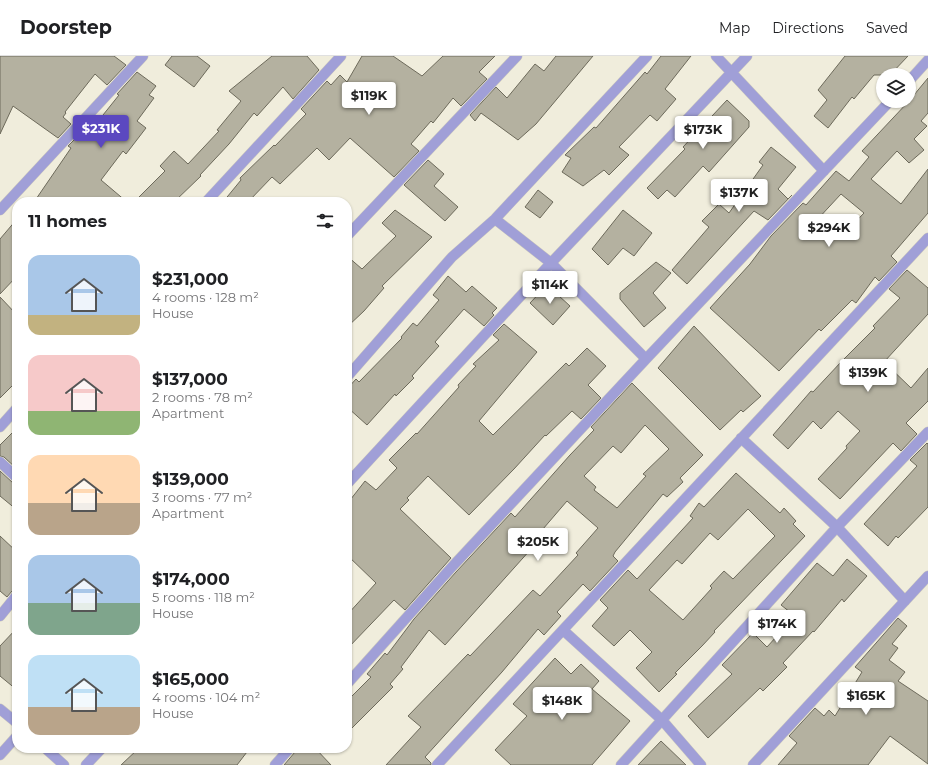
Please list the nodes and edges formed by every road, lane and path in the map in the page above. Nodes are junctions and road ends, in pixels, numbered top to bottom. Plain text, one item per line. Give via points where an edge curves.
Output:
1 (143, 56) edge
2 (340, 56) edge
3 (517, 56) edge
4 (647, 56) edge
5 (716, 56) edge
6 (747, 56) edge
7 (928, 60) edge
8 (732, 72) junction
9 (916, 73) edge
10 (883, 108) edge
11 (824, 171) junction
12 (12, 197) edge
13 (12, 197) edge
14 (211, 197) edge
15 (0, 210) edge
16 (495, 219) junction
17 (352, 231) edge
18 (928, 238) edge
19 (550, 263) junction
20 (646, 359) junction
21 (352, 371) edge
22 (12, 414) edge
23 (0, 427) edge
24 (928, 432) edge
25 (741, 438) junction
26 (0, 462) edge
27 (12, 473) edge
28 (352, 479) edge
29 (837, 527) junction
30 (928, 576) edge
31 (905, 601) junction
32 (12, 602) edge
33 (0, 616) edge
34 (563, 630) junction
35 (352, 678) edge
36 (0, 709) edge
37 (12, 719) edge
38 (662, 720) junction
39 (12, 742) edge
40 (51, 753) edge
41 (97, 753) edge
42 (285, 753) edge
43 (0, 755) edge
44 (64, 765) edge
45 (86, 765) edge
46 (274, 765) edge
47 (437, 765) edge
48 (621, 765) edge
49 (701, 765) edge
50 (753, 765) edge

1 - 13 street
2 - 14 street
3 - 17 street
4 - 16 street
5 - 8 street
6 - 8 street
7 - 9 street
8 - 11 street
8 - 19 street
10 - 11 street
11 - 20 street
12 - 15 street
16 - 19 street
16 - 21 street via 452,257
18 - 25 street
19 - 20 street
19 - 28 street
20 - 35 street
22 - 23 street
24 - 29 street
25 - 29 street
25 - 34 street
26 - 27 street
29 - 31 street
29 - 38 street
30 - 31 street
31 - 50 street
32 - 33 street
34 - 38 street
34 - 47 street
36 - 37 street
38 - 48 street
38 - 49 street
39 - 43 street
40 - 44 street
41 - 45 street
42 - 46 street

